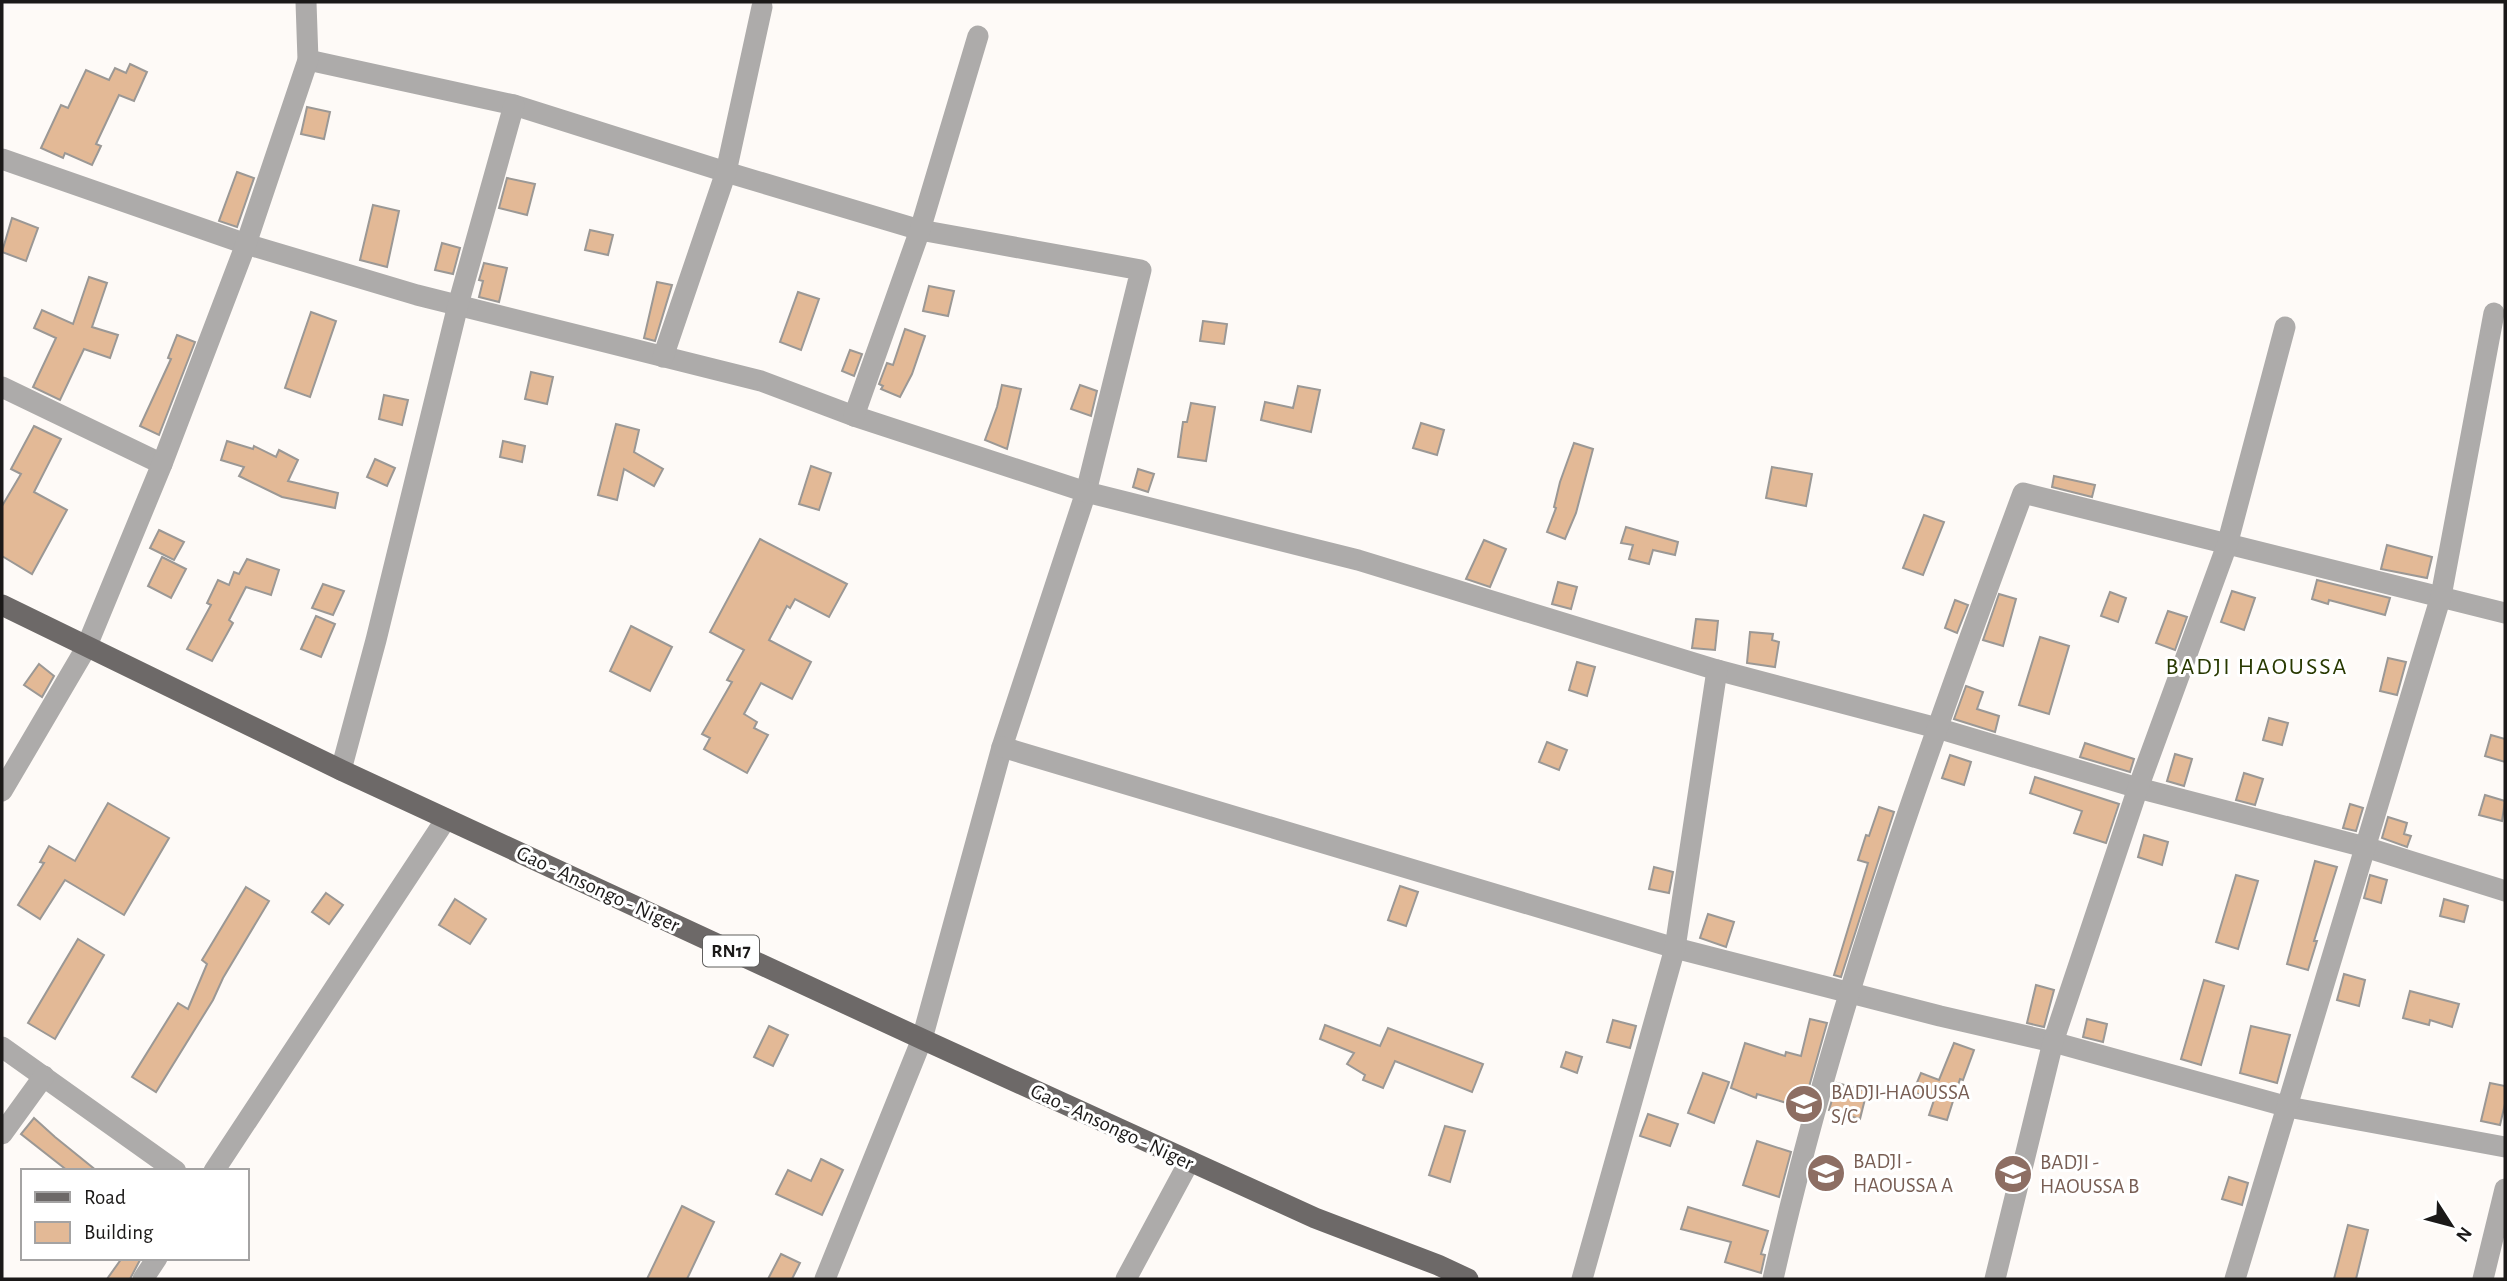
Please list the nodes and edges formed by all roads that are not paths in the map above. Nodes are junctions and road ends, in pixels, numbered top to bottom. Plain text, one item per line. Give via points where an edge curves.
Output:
1 (306, 2) edge
2 (762, 7) dead end
3 (978, 36) dead end
4 (308, 60) junction
5 (514, 105) junction
6 (2, 159) edge
7 (726, 172) junction
8 (920, 230) junction
9 (246, 244) junction
10 (458, 305) junction
11 (2494, 313) dead end
12 (2285, 327) dead end
13 (663, 357) junction
14 (2, 387) edge
15 (855, 416) junction
16 (162, 464) junction
17 (1086, 492) junction
18 (2227, 545) junction
19 (2441, 596) junction
20 (2, 605) edge
21 (2505, 613) edge
22 (86, 648) junction
23 (1717, 670) junction
24 (1937, 728) junction
25 (1002, 747) junction
26 (341, 770) junction
27 (2138, 788) junction
28 (2, 791) edge
29 (446, 819) junction
30 (2365, 848) junction
31 (2505, 891) edge
32 (1675, 948) junction
33 (1850, 994) junction
34 (922, 1039) junction
35 (2053, 1042) junction
36 (2, 1047) edge
37 (44, 1076) junction
38 (2288, 1107) junction
39 (2, 1134) edge
40 (2505, 1147) edge
41 (1189, 1162) junction
42 (173, 1169) edge
43 (215, 1169) edge
44 (2505, 1189) edge
45 (156, 1260) edge
46 (143, 1279) edge
47 (825, 1279) edge
48 (1126, 1279) edge
49 (1468, 1279) edge
50 (1582, 1279) edge
51 (1773, 1279) edge
52 (1995, 1279) edge
53 (2235, 1279) edge
54 (2483, 1279) edge

1 - 4 street
2 - 7 street
3 - 8 street
4 - 5 street
4 - 9 street
5 - 7 street
5 - 10 street
6 - 9 street
7 - 8 street
7 - 13 street
8 - 15 street
8 - 17 street via 1141,270
9 - 10 street
9 - 16 street
10 - 13 street
10 - 26 street
11 - 19 street
12 - 18 street
13 - 15 street via 761,381
14 - 16 street
15 - 17 street
16 - 22 street
17 - 23 street via 1357,560
17 - 25 street
18 - 19 street
18 - 24 street via 2023,494
18 - 27 street
19 - 21 street
19 - 30 street
20 - 22 main road, Gao - Ansongo - Niger / RN17
22 - 26 main road, Gao - Ansongo - Niger / RN17
22 - 28 street
23 - 24 street
23 - 32 street
24 - 27 street
24 - 33 street
25 - 32 street
25 - 34 street
26 - 29 main road, Gao - Ansongo - Niger / RN17
27 - 30 street
27 - 35 street
29 - 34 main road, Gao - Ansongo - Niger / RN17
29 - 43 street
30 - 31 street
30 - 38 street
32 - 33 street
32 - 50 street
33 - 35 street
33 - 51 street via 1792,1192
34 - 41 main road, Gao - Ansongo - Niger / RN17
34 - 47 street
35 - 38 street
35 - 52 street
36 - 37 street
37 - 39 street
37 - 42 street
38 - 40 street
38 - 53 street
41 - 48 street
41 - 49 main road, Gao - Ansongo - Niger / RN17
44 - 54 street
45 - 46 street

